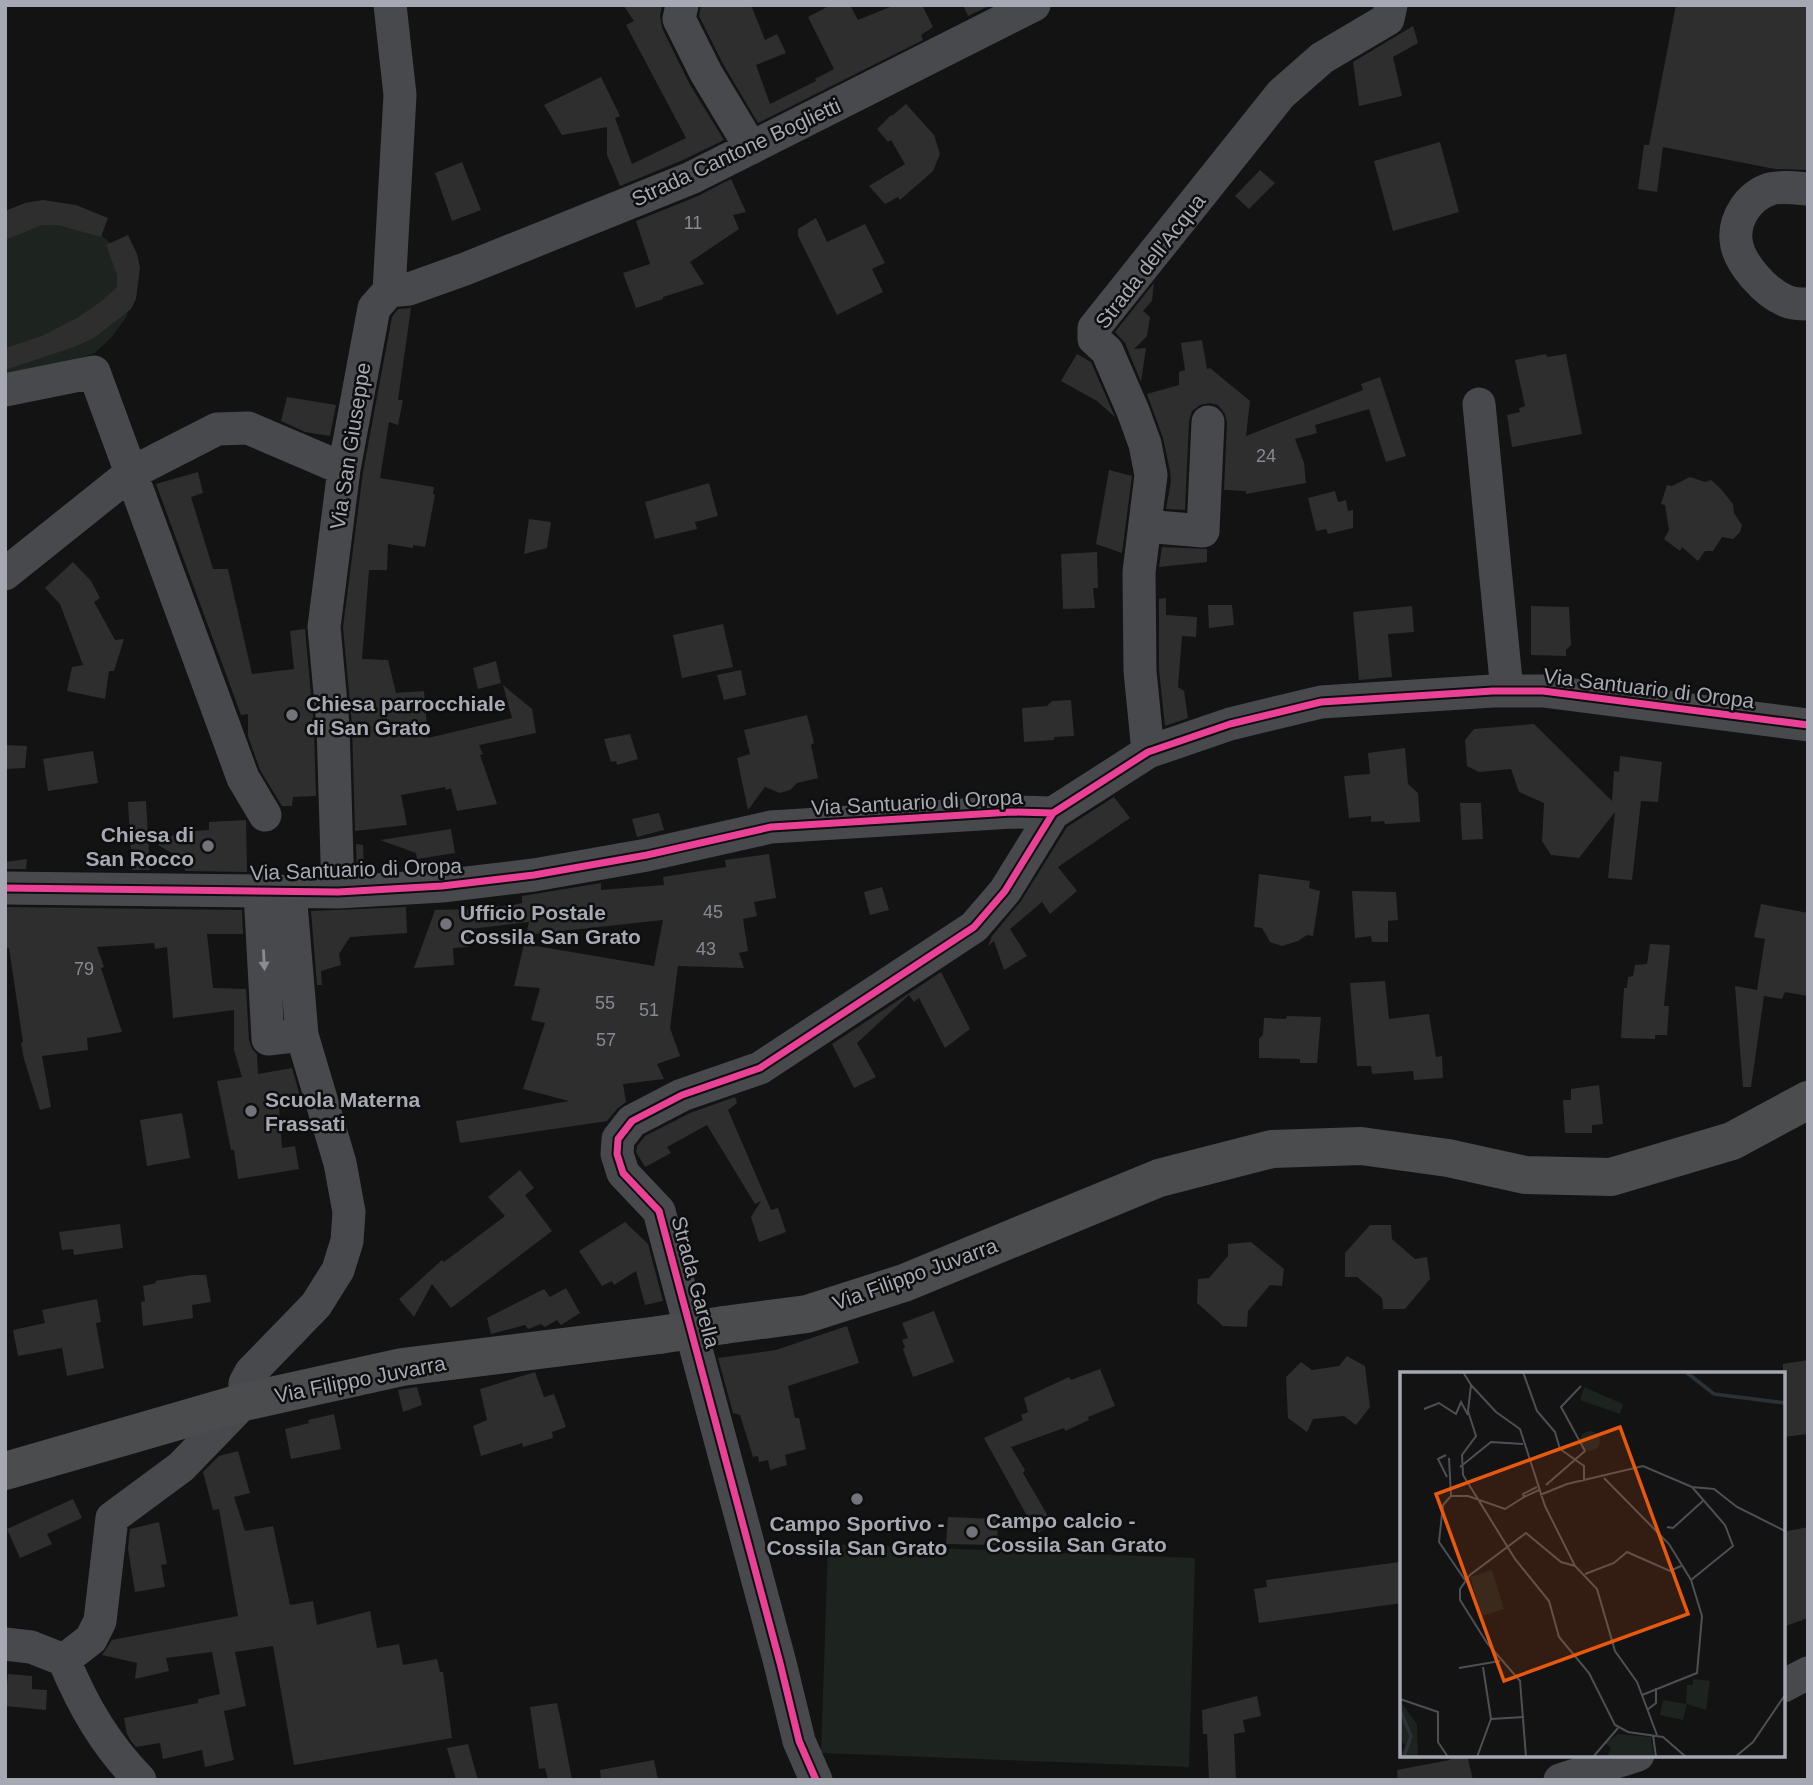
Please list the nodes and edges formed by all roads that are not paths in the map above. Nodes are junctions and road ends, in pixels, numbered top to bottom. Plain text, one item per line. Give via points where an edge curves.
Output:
1 (390, 5) edge
2 (682, 5) edge
3 (1034, 5) edge
4 (1391, 5) edge
5 (751, 148) junction
6 (1808, 189) edge
7 (389, 291) junction
8 (1808, 304) edge
9 (5, 390) edge
10 (1479, 404) dead end
11 (1208, 422) dead end
12 (344, 469) junction
13 (131, 473) junction
14 (1145, 526) junction
15 (5, 574) edge
16 (1507, 691) junction
17 (1808, 725) edge
18 (1148, 752) junction
19 (1053, 813) junction
20 (265, 815) dead end
21 (5, 888) edge
22 (275, 892) junction
23 (338, 892) junction
24 (1808, 1100) edge
25 (244, 1402) junction
26 (5, 1471) edge
27 (5, 1644) edge
28 (64, 1660) junction
29 (1808, 1673) edge
30 (1785, 1685) edge
31 (1634, 1757) edge
32 (1637, 1757) edge
33 (140, 1780) edge
34 (816, 1780) edge
35 (1560, 1780) edge
36 (1635, 1780) edge

1 - 7 street, Via San Giuseppe via 400,95
2 - 5 street via 678,19
3 - 5 street, Strada Cantone Boglietti
4 - 14 street, Strada dell'Acqua via 1388,19 1322,58 1281,94 1094,328 1094,339 1107,351 1145,444 1150,475
5 - 7 street, Strada Cantone Boglietti via 691,178 477,264 409,289
6 - 8 street via 1771,188 1751,200 1739,217 1736,240 1762,286 1787,302
7 - 12 street, Via San Giuseppe via 374,308
9 - 13 street via 94,372
10 - 16 street
11 - 14 street via 1203,531
12 - 13 street via 248,428 217,429
12 - 23 street, Via San Giuseppe via 324,627 333,726
13 - 15 street
13 - 20 street via 243,779
14 - 18 street, Strada dell'Acqua via 1139,572 1140,671
16 - 17 street, Via Santuario di Oropa via 1590,696
16 - 18 street, Via Santuario di Oropa via 1321,702 1230,724
18 - 19 street, Via Santuario di Oropa
19 - 23 street, Via Santuario di Oropa via 771,827 534,875
19 - 34 street, Strada Garella via 1005,891 974,927 760,1068 682,1094 632,1121 618,1139 617,1154 624,1173 659,1211 799,1741
21 - 22 street, Via Santuario di Oropa
22 - 23 street, Via Santuario di Oropa
22 - 25 street via 268,1039 302,1035 340,1163 349,1212 338,1270 316,1305 251,1373
24 - 25 main road, Via Filippo Juvarra, bridge via 1732,1141 1611,1177 1525,1175 1362,1146 1272,1149 1159,1178 904,1283 807,1314 402,1367
25 - 26 main road, Via Filippo Juvarra
25 - 28 street via 181,1467 112,1518 100,1621 91,1639
27 - 28 street via 31,1647
28 - 33 street via 80,1699 115,1755
29 - 30 street
31 - 35 street
32 - 36 street

